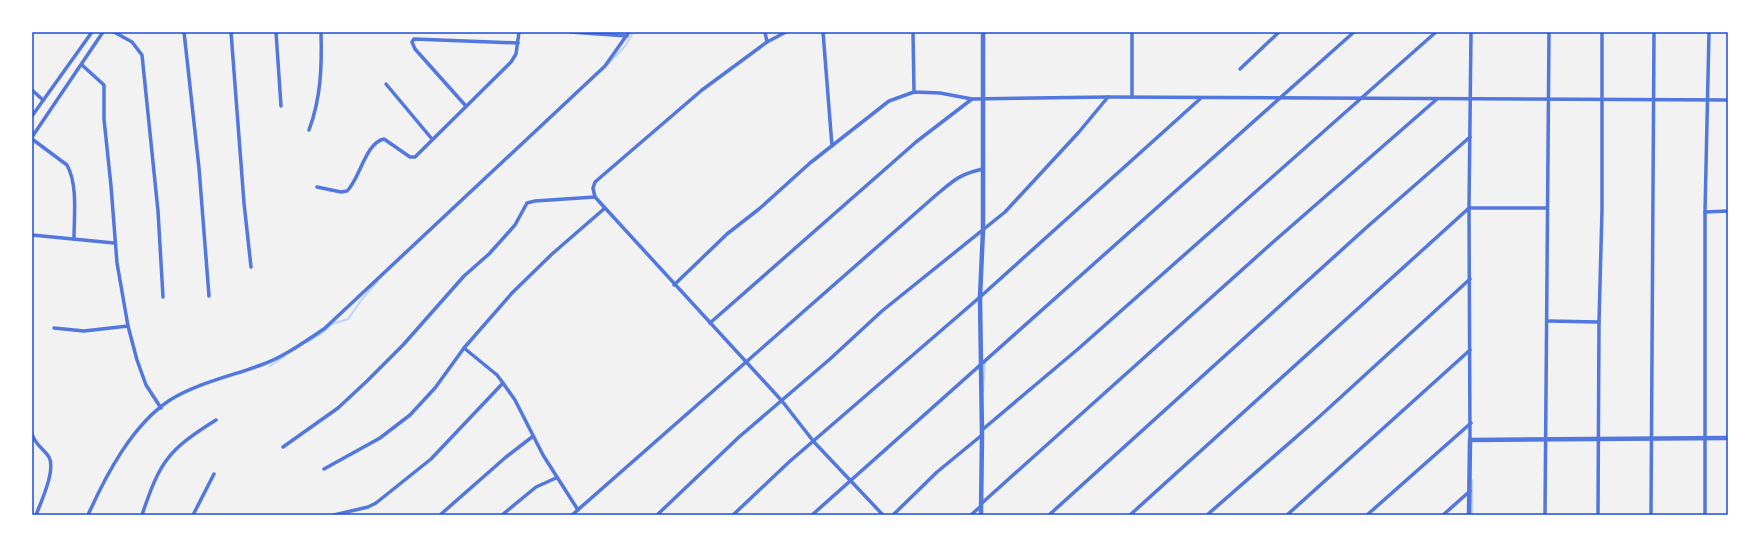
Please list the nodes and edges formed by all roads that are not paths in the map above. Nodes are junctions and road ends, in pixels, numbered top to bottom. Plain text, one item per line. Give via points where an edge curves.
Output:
1 (92, 32) edge
2 (103, 32) edge
3 (114, 32) edge
4 (184, 32) edge
5 (231, 32) edge
6 (276, 32) edge
7 (321, 32) edge
8 (518, 32) edge
9 (570, 32) edge
10 (765, 32) edge
11 (786, 32) edge
12 (822, 32) edge
13 (913, 32) edge
14 (983, 32) edge
15 (1132, 32) edge
16 (1279, 32) edge
17 (1354, 32) edge
18 (1436, 32) edge
19 (1471, 32) edge
20 (1549, 32) edge
21 (1602, 32) edge
22 (1654, 32) edge
23 (1709, 32) edge
24 (628, 34) edge
25 (767, 42) junction
26 (518, 43) junction
27 (82, 65) junction
28 (1240, 69) dead end
29 (386, 84) dead end
30 (32, 90) edge
31 (914, 92) junction
32 (1108, 97) junction
33 (1132, 97) junction
34 (982, 98) junction
35 (1201, 98) junction
36 (1282, 98) junction
37 (1361, 98) junction
38 (972, 99) junction
39 (1437, 99) junction
40 (1471, 99) junction
41 (1549, 99) junction
42 (1601, 99) junction
43 (1708, 99) junction
44 (43, 100) junction
45 (1728, 100) edge
46 (1654, 101) junction
47 (281, 106) dead end
48 (466, 106) junction
49 (32, 116) edge
50 (309, 130) dead end
51 (1470, 137) junction
52 (32, 138) edge
53 (432, 139) junction
54 (832, 146) junction
55 (983, 169) junction
56 (317, 187) dead end
57 (596, 197) junction
58 (605, 208) junction
59 (1469, 208) junction
60 (1547, 208) junction
61 (1728, 211) edge
62 (1705, 212) junction
63 (983, 230) junction
64 (32, 235) edge
65 (74, 239) junction
66 (114, 242) junction
67 (251, 268) dead end
68 (1470, 279) junction
69 (674, 284) junction
70 (209, 296) dead end
71 (980, 296) junction
72 (163, 297) dead end
73 (1548, 322) junction
74 (1598, 322) junction
75 (710, 323) junction
76 (128, 326) junction
77 (54, 328) dead end
78 (464, 348) junction
79 (1470, 350) junction
80 (745, 362) junction
81 (982, 365) junction
82 (503, 383) junction
83 (782, 401) junction
84 (160, 408) junction
85 (216, 420) dead end
86 (1470, 423) junction
87 (982, 433) junction
88 (32, 434) edge
89 (532, 437) junction
90 (1705, 438) junction
91 (1728, 438) edge
92 (1545, 439) junction
93 (1599, 439) junction
94 (1652, 439) junction
95 (1470, 440) junction
96 (814, 442) junction
97 (283, 447) dead end
98 (324, 469) dead end
99 (214, 474) dead end
100 (556, 478) junction
101 (851, 480) junction
102 (1470, 491) junction
103 (982, 504) junction
104 (578, 510) junction
105 (36, 515) edge
106 (88, 515) edge
107 (142, 515) edge
108 (193, 515) edge
109 (334, 515) edge
110 (440, 515) edge
111 (502, 515) edge
112 (572, 515) edge
113 (657, 515) edge
114 (733, 515) edge
115 (812, 515) edge
116 (882, 515) edge
117 (893, 515) edge
118 (972, 515) edge
119 (981, 515) edge
120 (1049, 515) edge
121 (1130, 515) edge
122 (1207, 515) edge
123 (1287, 515) edge
124 (1367, 515) edge
125 (1443, 515) edge
126 (1469, 515) edge
127 (1545, 515) edge
128 (1598, 515) edge
129 (1651, 515) edge
130 (1705, 515) edge

1 - 44 street
2 - 27 street
3 - 72 street via 132,42 142,55 158,211
4 - 70 street via 199,168
5 - 67 street
6 - 47 street
7 - 50 street via 322,61 316,109
8 - 26 street
9 - 24 street
10 - 25 street
11 - 25 street
12 - 54 street
13 - 31 street
14 - 34 street
15 - 33 street
16 - 28 street
17 - 36 street
18 - 37 street
19 - 40 street
20 - 41 street
21 - 42 street
22 - 46 street
23 - 43 street
24 - 84 street via 605,66 324,329 262,365 207,383
25 - 57 street via 688,101 595,182 593,188
26 - 48 street via 511,62
26 - 48 street via 414,39 412,42 415,49
27 - 52 street
27 - 66 street via 104,86 104,119
29 - 53 street
30 - 44 street
31 - 38 street via 940,93
31 - 54 street via 889,101
32 - 33 street
32 - 34 street
32 - 63 street via 1005,212
33 - 35 street
34 - 38 street
34 - 55 street
35 - 36 street
35 - 71 street
36 - 37 street
36 - 81 street
37 - 39 street
37 - 87 street
38 - 75 street via 916,142
39 - 40 street
39 - 103 street via 1272,243
40 - 41 street
40 - 51 street
41 - 42 street
41 - 60 street
42 - 46 street
42 - 74 street via 1602,210
43 - 45 street
43 - 46 street
43 - 62 street
44 - 49 street
46 - 94 street
48 - 53 street
51 - 59 street
51 - 120 street
52 - 65 street via 67,165 70,171
53 - 56 street via 414,157 410,157 384,139 379,140 347,191
54 - 69 street via 727,234
55 - 63 street
55 - 80 street via 959,176
57 - 58 street
57 - 97 street via 535,201 528,204 515,225 489,254 459,281 403,345 367,381 333,412
58 - 69 street
58 - 78 street via 512,293
59 - 60 street
59 - 68 street
59 - 121 street
60 - 73 street
61 - 62 street
62 - 90 street
63 - 71 street
63 - 83 street via 882,311
64 - 65 street
65 - 66 street
66 - 76 street
68 - 79 street
68 - 122 street
69 - 75 street
71 - 81 street
71 - 96 street
73 - 74 street
73 - 92 street
74 - 93 street
75 - 80 street
76 - 77 street via 84,331
76 - 84 street via 141,373
78 - 82 street
78 - 98 street via 435,388 410,415 380,438
79 - 86 street
79 - 123 street
80 - 83 street
80 - 104 street
81 - 87 street
81 - 101 street
82 - 89 street via 515,400
82 - 109 street via 417,470 376,502 357,510
83 - 96 street
83 - 113 street via 739,437
84 - 106 street via 147,420 120,456 103,482
85 - 107 street via 192,435 168,457 153,484
86 - 95 street
86 - 124 street
87 - 103 street
87 - 117 street
88 - 105 street via 35,442 50,459 51,466 48,483
89 - 100 street
89 - 110 street via 506,456
90 - 91 street
90 - 94 street
90 - 130 street
92 - 93 street
92 - 95 street
92 - 127 street
93 - 94 street
93 - 128 street
94 - 129 street
95 - 102 street
96 - 101 street
96 - 114 street
99 - 108 street
100 - 104 street
100 - 111 street via 536,487
101 - 115 street
101 - 116 street
102 - 125 street
102 - 126 street
103 - 118 street
103 - 119 street
104 - 112 street

